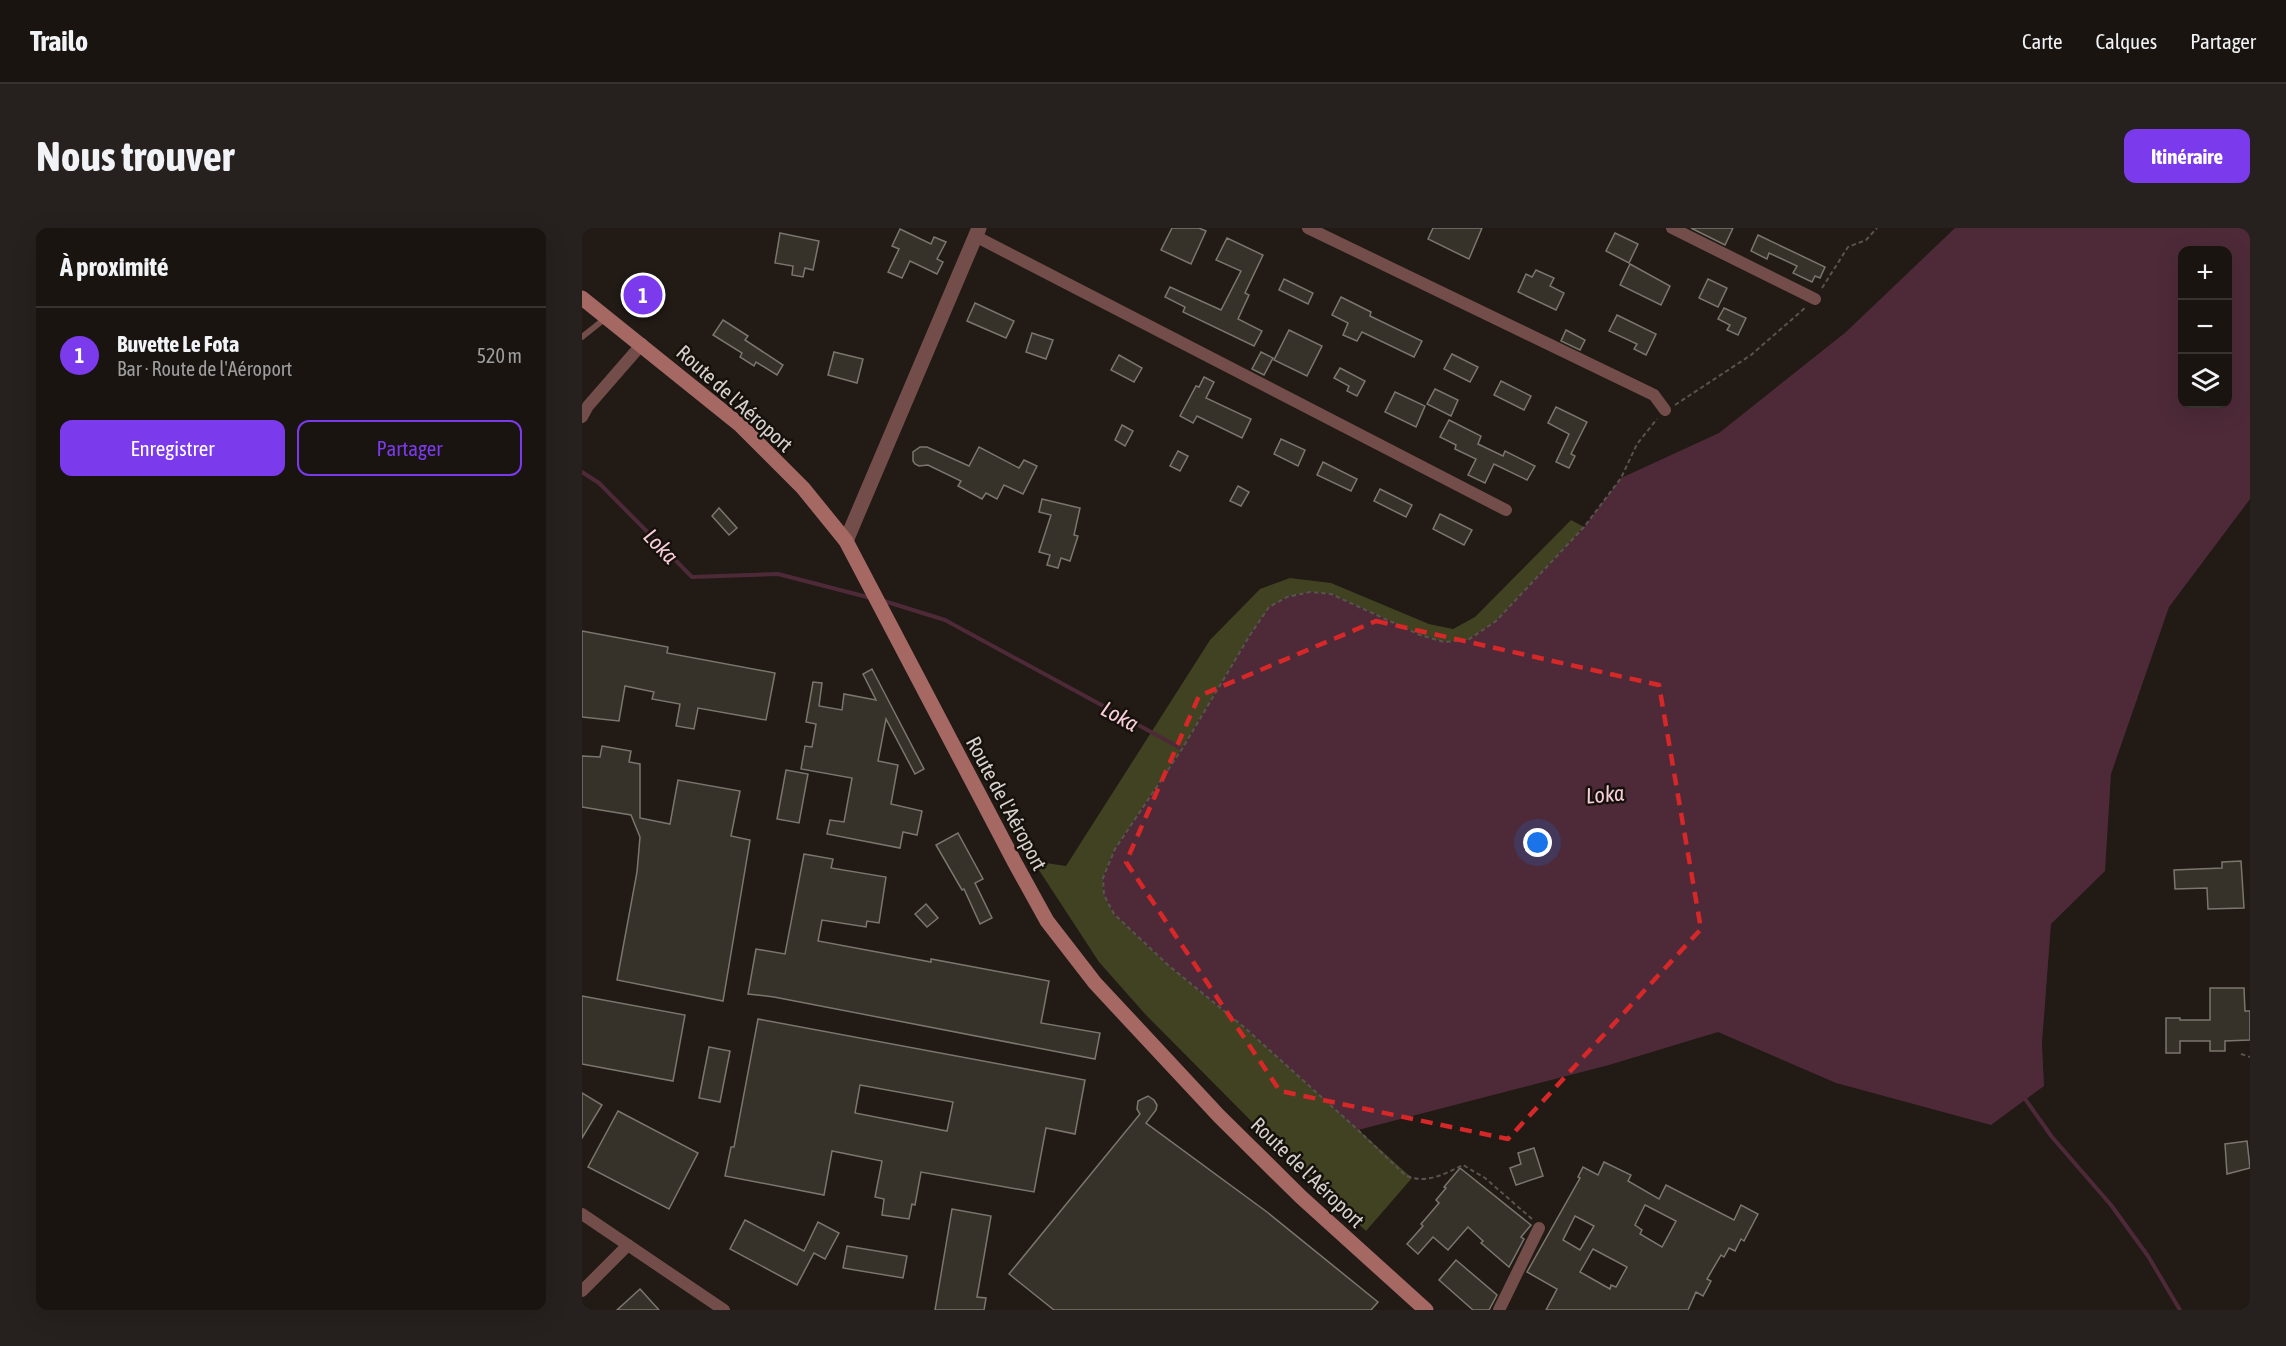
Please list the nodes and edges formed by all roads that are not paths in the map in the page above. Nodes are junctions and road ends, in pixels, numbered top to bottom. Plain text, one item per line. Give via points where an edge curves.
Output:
1 (1308, 228) edge
2 (1672, 228) edge
3 (977, 232) edge
4 (582, 298) edge
5 (1815, 299) road end
6 (607, 317) junction
7 (582, 337) edge
8 (642, 344) junction
9 (1665, 410) road end
10 (582, 417) edge
11 (1506, 510) dead end
12 (846, 541) junction
13 (582, 1214) edge
14 (1539, 1228) road end
15 (628, 1245) junction
16 (582, 1291) edge
17 (724, 1310) edge
18 (1426, 1310) edge
19 (1499, 1310) edge

1 - 9 street via 1654,395
2 - 5 street
3 - 11 street
3 - 12 street
4 - 6 main road, Route de l'Aéroport
6 - 7 lane
6 - 8 main road, Route de l'Aéroport
8 - 10 street
8 - 12 main road, Route de l'Aéroport via 740,425 803,488
12 - 18 main road, Route de l'Aéroport via 1054,930 1095,983 1219,1116
13 - 15 street
14 - 19 street
15 - 16 street
15 - 17 street

